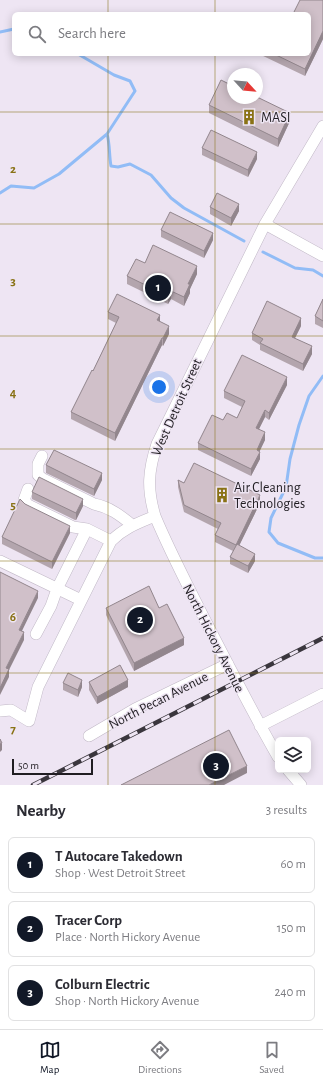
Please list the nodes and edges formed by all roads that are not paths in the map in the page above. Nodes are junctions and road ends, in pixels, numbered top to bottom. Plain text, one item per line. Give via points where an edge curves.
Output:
1 (323, 126) edge
2 (265, 224) junction
3 (323, 256) edge
4 (42, 456) dead end
5 (28, 489) dead end
6 (155, 516) junction
7 (132, 525) junction
8 (87, 529) junction
9 (111, 541) junction
10 (0, 561) edge
11 (57, 589) junction
12 (81, 600) junction
13 (36, 634) dead end
14 (228, 664) junction
15 (323, 694) edge
16 (0, 711) edge
17 (260, 726) junction
18 (89, 736) dead end
19 (275, 752) edge
20 (290, 773) edge
21 (299, 784) edge

1 - 2 street, West Detroit Street
2 - 3 street
2 - 6 street, West Detroit Street via 157,444 149,473 151,503
4 - 7 street via 38,464 38,475 43,479 94,504 102,505
5 - 8 street via 24,500 28,505 73,527
6 - 7 street
6 - 14 street, North Hickory Avenue
7 - 9 street
8 - 9 street
8 - 11 street
9 - 12 street
10 - 11 street
11 - 12 street
11 - 13 street
12 - 16 street via 38,687 29,721 11,710
14 - 17 street, North Hickory Avenue
14 - 18 street, North Pecan Avenue via 135,709
15 - 17 street
17 - 19 street, North Hickory Avenue
20 - 21 street

